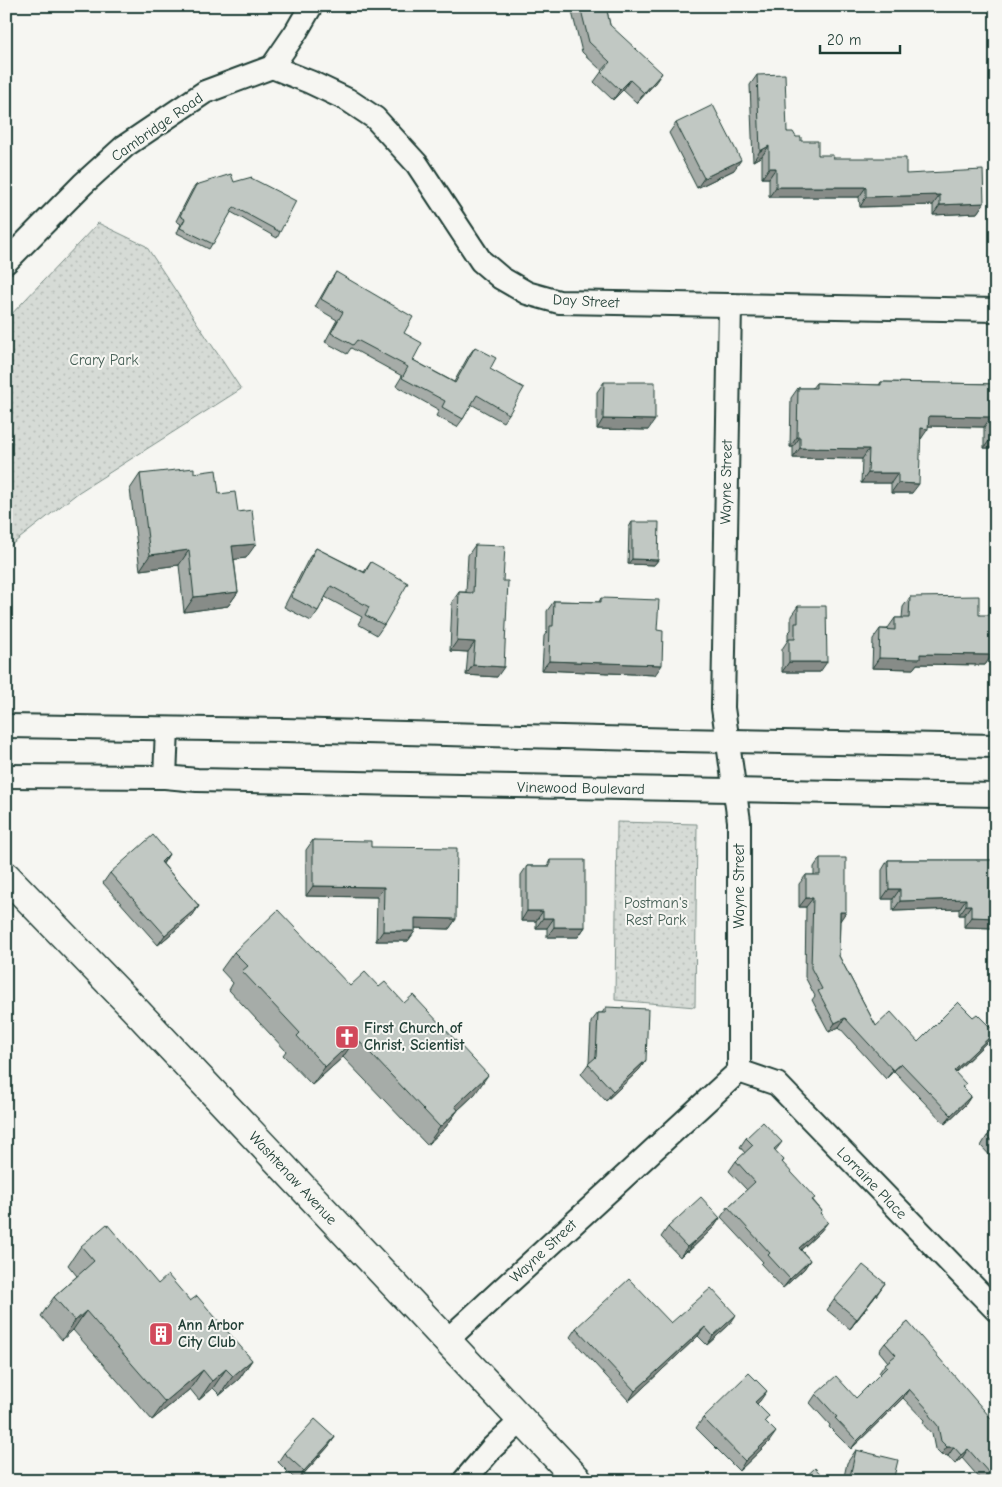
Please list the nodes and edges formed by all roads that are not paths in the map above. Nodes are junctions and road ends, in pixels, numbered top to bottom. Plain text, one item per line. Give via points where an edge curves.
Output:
1 (310, 6) edge
2 (272, 67) junction
3 (6, 262) edge
4 (730, 305) junction
5 (996, 310) edge
6 (6, 726) edge
7 (167, 729) junction
8 (727, 741) junction
9 (996, 746) edge
10 (6, 776) edge
11 (165, 777) junction
12 (734, 790) junction
13 (996, 795) edge
14 (6, 876) edge
15 (738, 1071) junction
16 (996, 1310) edge
17 (446, 1341) junction
18 (522, 1420) junction
19 (464, 1481) edge
20 (579, 1481) edge

1 - 2 street
2 - 3 street, Cambridge Road via 205,92 125,146
2 - 4 street, Day Street via 348,100 375,118 417,164 481,262 527,293 559,302
4 - 5 street, Day Street
4 - 8 street, Wayne Street via 723,708
6 - 7 street
7 - 8 street
7 - 11 street
8 - 9 street
8 - 12 street, Wayne Street
10 - 11 street, Vinewood Boulevard
11 - 12 street, Vinewood Boulevard
12 - 13 street, Vinewood Boulevard
12 - 15 street, Wayne Street via 738,821
14 - 17 main road, Washtenaw Avenue
15 - 16 street, Lorraine Place via 777,1084
15 - 17 street, Wayne Street
17 - 18 main road, Washtenaw Avenue
18 - 19 street
18 - 20 main road, Washtenaw Avenue

